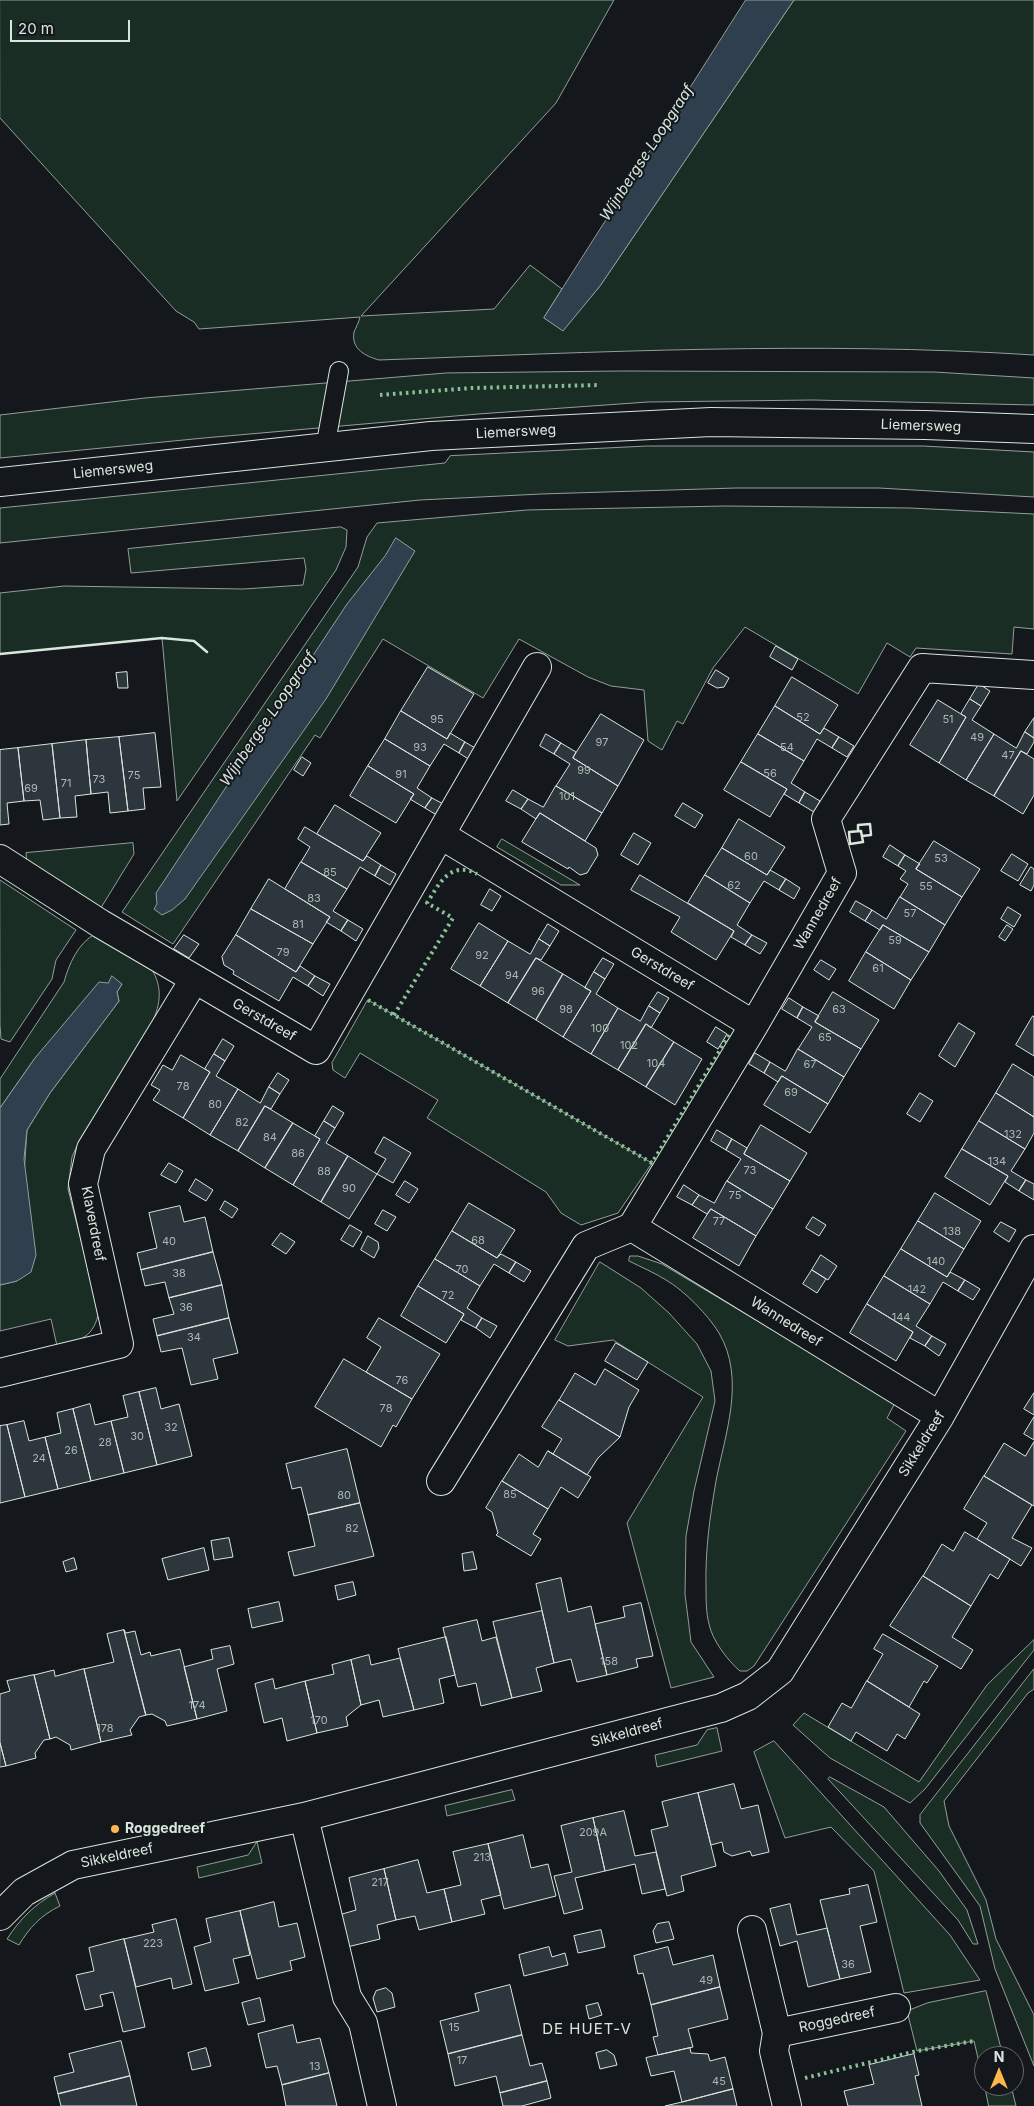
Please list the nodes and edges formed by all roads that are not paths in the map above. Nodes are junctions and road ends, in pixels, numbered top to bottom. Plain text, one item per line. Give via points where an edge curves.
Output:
1 (339, 370) dead end
2 (1034, 430) edge
3 (325, 448) junction
4 (0, 482) edge
5 (537, 667) dead end
6 (1034, 675) edge
7 (441, 835) junction
8 (0, 858) edge
9 (194, 980) junction
10 (754, 1025) junction
11 (632, 1227) junction
12 (1034, 1249) edge
13 (0, 1373) edge
14 (940, 1416) junction
15 (441, 1481) dead end
16 (304, 1817) junction
17 (0, 1916) edge
18 (752, 1930) dead end
19 (896, 2008) dead end
20 (778, 2033) junction
21 (382, 2106) edge
22 (787, 2106) edge

1 - 3 lane
2 - 3 street, Liemersweg via 710,422 431,436
3 - 4 street, Liemersweg
5 - 7 street, Gerstdreef
6 - 10 street, Wannedreef via 922,668 826,820 842,873
7 - 9 street, Gerstdreef via 316,1050
7 - 10 street, Gerstdreef
8 - 9 street, Gerstdreef
9 - 13 street, Klaverdreef via 91,1149 83,1184 118,1344
10 - 11 street, Wannedreef
11 - 14 street, Wannedreef
11 - 15 street via 586,1246
12 - 14 street, Sikkeldreef
14 - 16 street, Sikkeldreef via 780,1671 748,1696 721,1708
16 - 17 street, Sikkeldreef via 73,1865 24,1892
16 - 21 street via 347,1997 362,2023
18 - 20 street
19 - 20 street, Roggedreef
20 - 22 street via 774,2051

